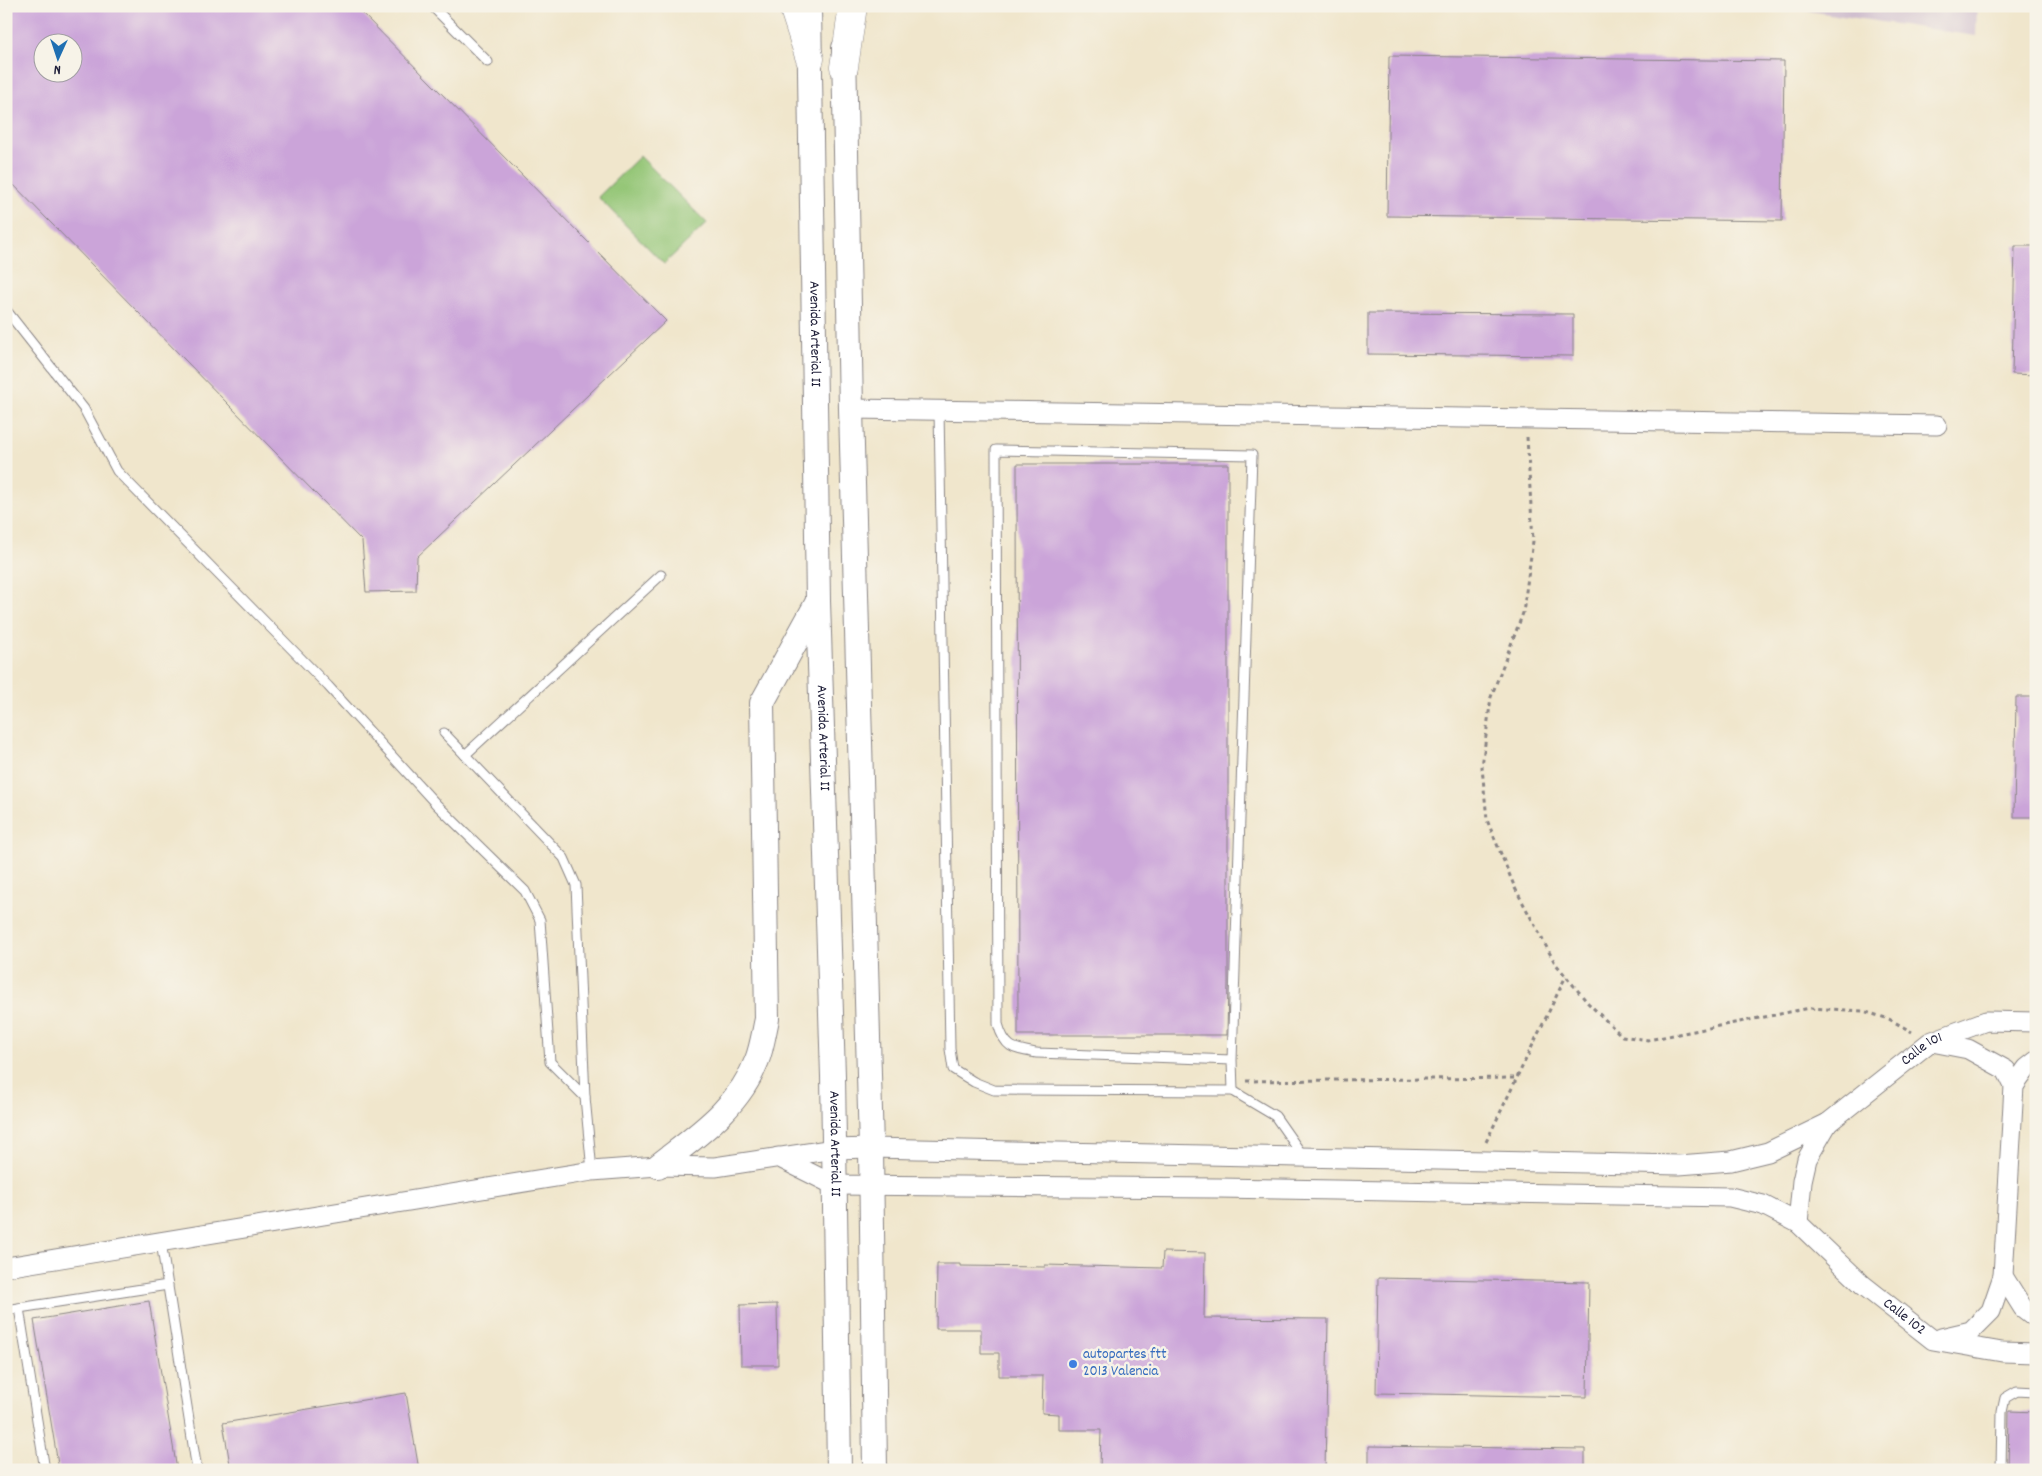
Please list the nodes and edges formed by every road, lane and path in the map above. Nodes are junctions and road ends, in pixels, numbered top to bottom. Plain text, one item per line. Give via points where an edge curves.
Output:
1 (432, 6) edge
2 (793, 6) edge
3 (809, 6) edge
4 (844, 6) edge
5 (852, 6) edge
6 (810, 59) junction
7 (488, 62) dead end
8 (844, 67) junction
9 (6, 310) edge
10 (851, 409) junction
11 (939, 410) junction
12 (1526, 419) junction
13 (1937, 425) dead end
14 (661, 575) dead end
15 (818, 601) junction
16 (444, 733) dead end
17 (466, 755) junction
18 (1566, 976) junction
19 (2036, 1022) edge
20 (1930, 1042) junction
21 (1232, 1060) junction
22 (2036, 1061) edge
23 (1517, 1078) junction
24 (1233, 1081) junction
25 (2014, 1086) junction
26 (1233, 1091) junction
27 (585, 1097) junction
28 (1828, 1123) junction
29 (871, 1148) junction
30 (834, 1149) junction
31 (778, 1157) junction
32 (1303, 1157) junction
33 (1476, 1161) junction
34 (658, 1166) junction
35 (592, 1172) junction
36 (871, 1184) junction
37 (834, 1185) junction
38 (1798, 1223) junction
39 (161, 1242) junction
40 (6, 1267) edge
41 (2003, 1276) junction
42 (168, 1285) junction
43 (19, 1308) junction
44 (6, 1310) edge
45 (2036, 1318) edge
46 (1933, 1340) junction
47 (2036, 1353) edge
48 (2036, 1392) edge
49 (45, 1470) edge
50 (197, 1470) edge
51 (839, 1470) edge
52 (875, 1470) edge
53 (2001, 1470) edge

1 - 7 lane
2 - 6 highway
3 - 6 street, Avenida Arterial II
4 - 8 street
5 - 8 highway
6 - 15 street, Avenida Arterial II
8 - 10 street
9 - 27 lane via 84,409 117,471 328,686 436,804 525,891 540,920 550,1062
10 - 11 street
10 - 29 street
11 - 12 street
11 - 26 lane via 950,1049 953,1069 994,1090
12 - 13 street
12 - 18 path via 1532,541 1523,612 1490,697 1482,767 1487,820 1515,888 1555,963
14 - 17 lane
15 - 30 street, Avenida Arterial II
15 - 34 street via 762,703 768,1019 757,1060 737,1099
16 - 17 lane
17 - 27 lane via 564,858 576,885
18 - 20 path via 1622,1036 1648,1040 1810,1008 1862,1011 1889,1019
18 - 23 path
19 - 20 street, Calle 101 via 1986,1021
20 - 25 street via 1968,1048 2006,1070
20 - 28 street, Calle 101
21 - 21 lane via 1038,1053 1014,1049 1002,1039 998,1024 996,450 1252,455
21 - 24 lane
22 - 25 street
23 - 24 path
23 - 33 path
24 - 26 lane
25 - 41 street
26 - 32 lane via 1275,1116
27 - 35 lane
28 - 33 street via 1768,1152 1732,1161 1679,1165
28 - 38 street via 1807,1159
29 - 30 street
29 - 32 street
29 - 36 street
30 - 31 street
30 - 37 street, Avenida Arterial II
31 - 34 street via 715,1167
31 - 37 street
32 - 33 street
34 - 35 street
35 - 39 street
36 - 37 street, Calle 102
36 - 38 street, Calle 102 via 1730,1197 1763,1205
36 - 52 street
37 - 51 street, Avenida Arterial II
38 - 46 street, Calle 102 via 1863,1285
39 - 40 street
39 - 42 lane
41 - 45 street via 2023,1308
41 - 46 street via 1991,1311 1971,1331
42 - 43 lane
42 - 50 lane
43 - 44 lane
43 - 49 lane
46 - 47 street, Calle 102 via 2002,1352
48 - 53 lane via 2017,1392 2004,1398

